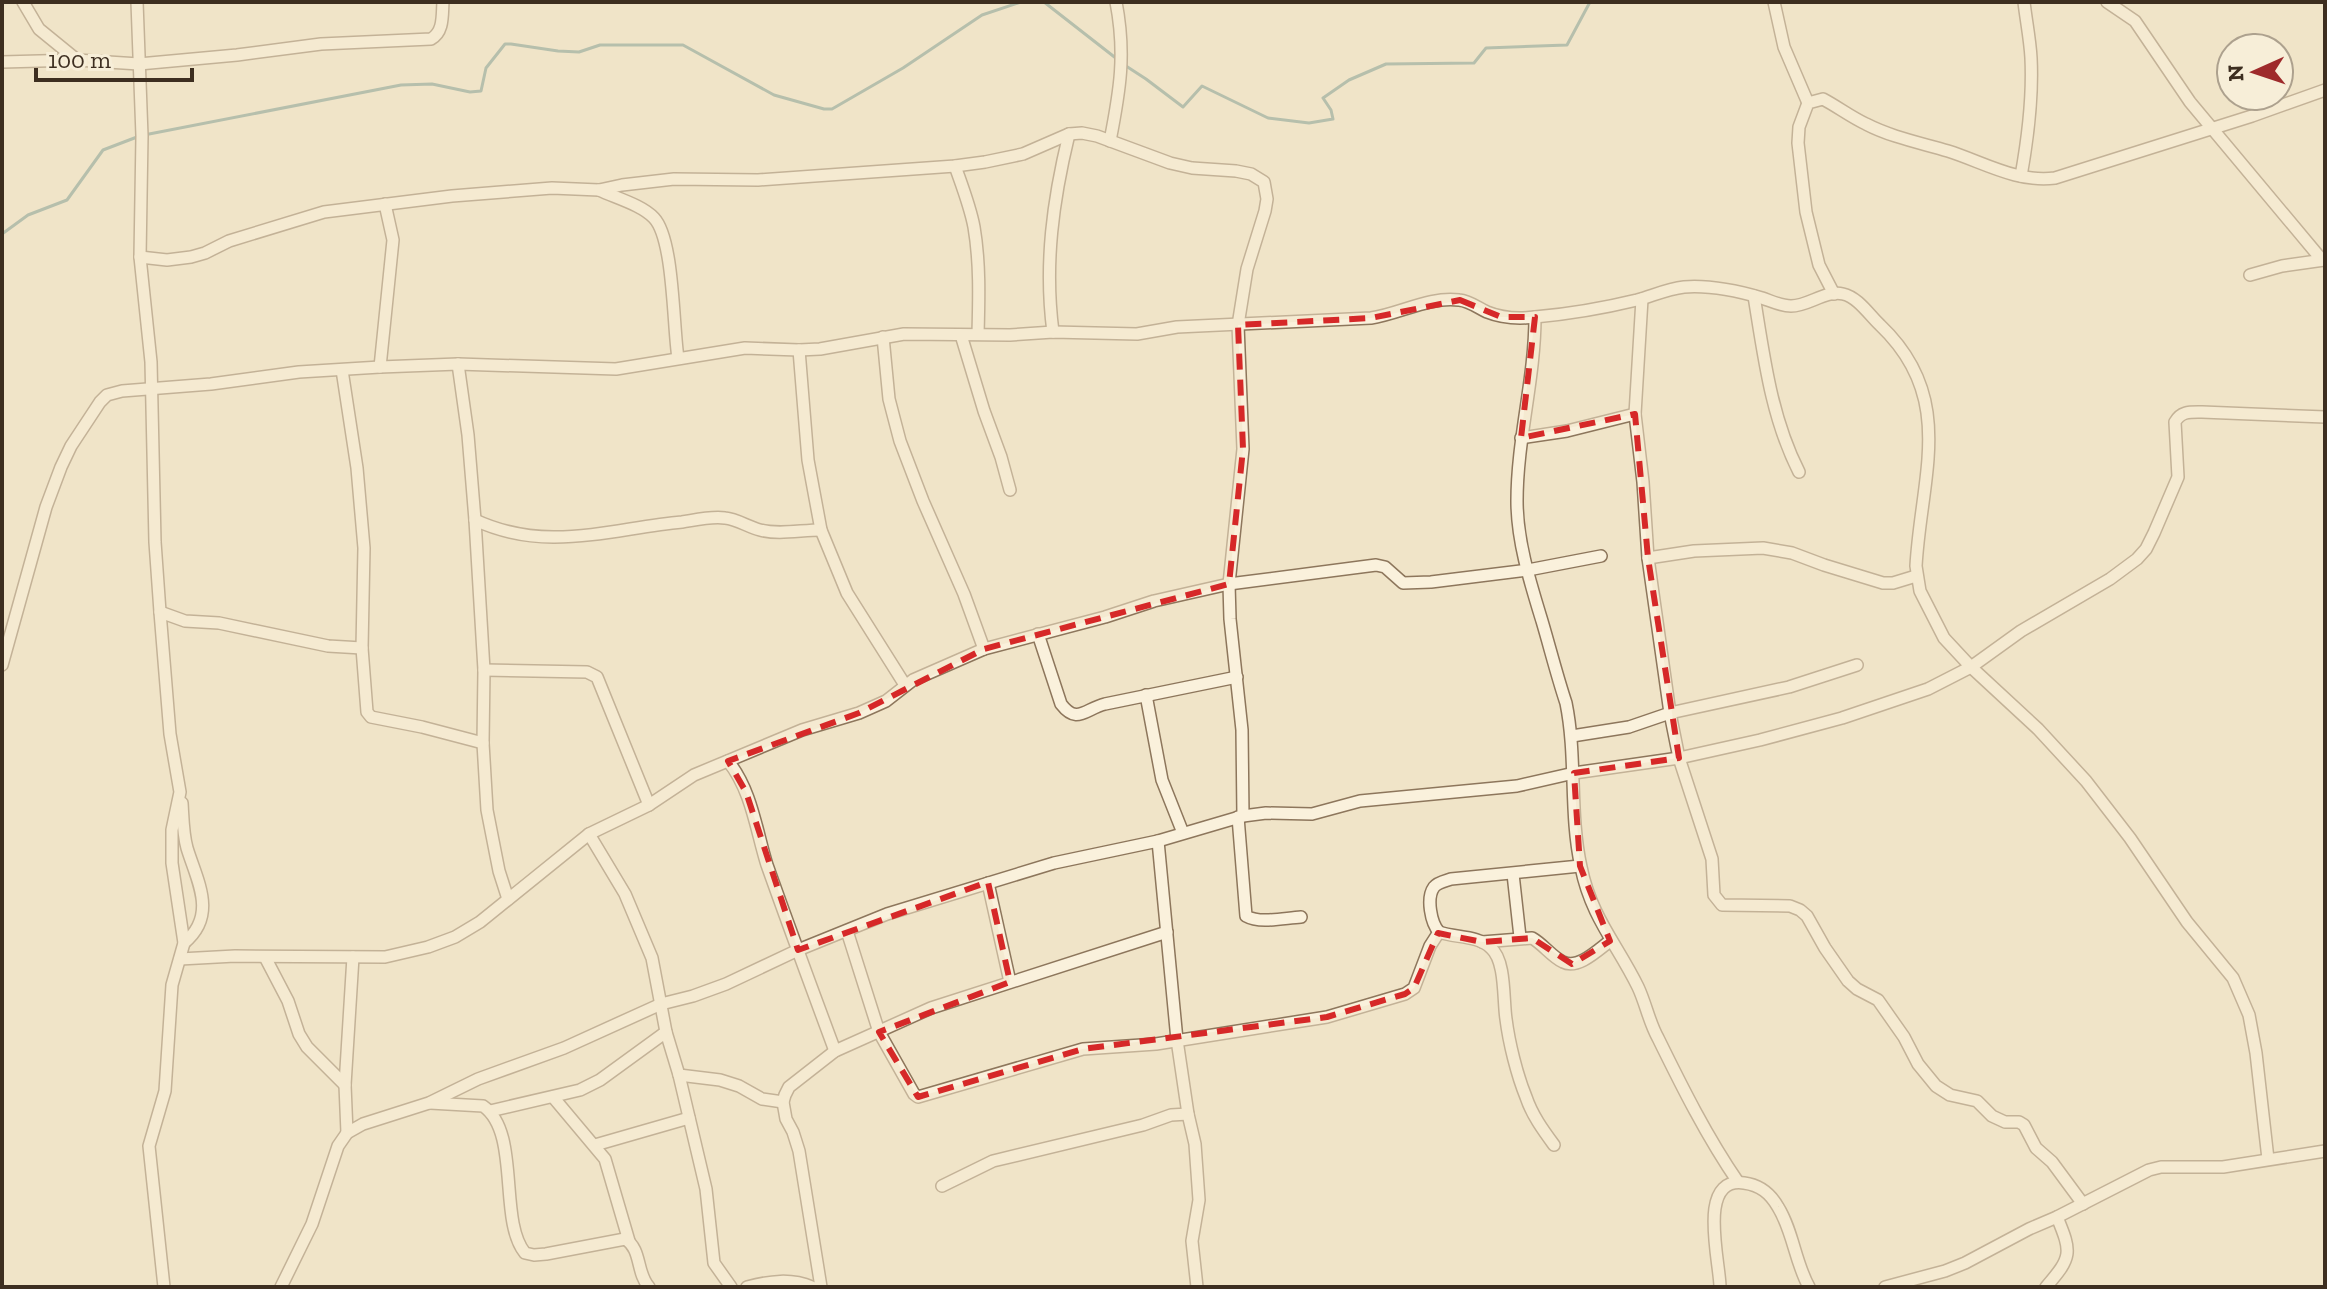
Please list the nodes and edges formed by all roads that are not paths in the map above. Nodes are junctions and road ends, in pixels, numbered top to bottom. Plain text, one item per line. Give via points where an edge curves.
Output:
1 (23, 2) edge
2 (137, 2) edge
3 (443, 2) edge
4 (1116, 2) edge
5 (1774, 2) edge
6 (2024, 2) edge
7 (2107, 2) edge
8 (77, 60) junction
9 (2, 62) edge
10 (139, 64) junction
11 (2325, 90) edge
12 (1808, 103) junction
13 (2211, 128) junction
14 (1069, 134) junction
15 (1110, 141) junction
16 (955, 166) junction
17 (2021, 176) junction
18 (599, 190) junction
19 (385, 204) junction
20 (140, 257) junction
21 (2323, 260) edge
22 (2250, 275) dead end
23 (1834, 294) junction
24 (1754, 296) junction
25 (1642, 299) junction
26 (1535, 317) junction
27 (1238, 325) junction
28 (1053, 332) junction
29 (978, 334) junction
30 (961, 335) junction
31 (883, 337) junction
32 (799, 350) junction
33 (678, 358) junction
34 (458, 364) junction
35 (380, 367) junction
36 (342, 370) junction
37 (151, 387) junction
38 (1635, 414) junction
39 (2325, 417) edge
40 (1521, 438) junction
41 (1799, 472) dead end
42 (1010, 490) dead end
43 (475, 520) junction
44 (821, 530) junction
45 (1601, 556) dead end
46 (1648, 558) junction
47 (1528, 570) junction
48 (1916, 576) junction
49 (1229, 584) junction
50 (160, 612) junction
51 (1038, 634) junction
52 (362, 648) junction
53 (984, 649) junction
54 (2, 665) edge
55 (1857, 665) dead end
56 (1971, 667) junction
57 (484, 670) junction
58 (1237, 677) junction
59 (905, 685) junction
60 (1146, 695) junction
61 (1670, 713) junction
62 (1572, 736) junction
63 (483, 743) junction
64 (1679, 758) junction
65 (728, 761) junction
66 (1574, 773) junction
67 (182, 803) dead end
68 (649, 805) junction
69 (1241, 816) junction
70 (1183, 833) junction
71 (589, 834) junction
72 (1158, 841) junction
73 (1580, 866) junction
74 (1513, 874) junction
75 (988, 883) junction
76 (508, 899) junction
77 (1301, 917) dead end
78 (847, 931) junction
79 (1167, 932) junction
80 (1439, 932) junction
81 (1520, 937) junction
82 (1610, 941) junction
83 (1482, 942) junction
84 (184, 943) junction
85 (798, 950) junction
86 (265, 957) junction
87 (353, 957) junction
88 (180, 959) junction
89 (1010, 982) junction
90 (661, 1004) junction
91 (666, 1032) junction
92 (879, 1032) junction
93 (1177, 1040) junction
94 (835, 1051) junction
95 (679, 1075) junction
96 (345, 1085) junction
97 (553, 1097) junction
98 (783, 1102) junction
99 (429, 1103) junction
100 (490, 1111) junction
101 (1188, 1114) junction
102 (689, 1118) junction
103 (347, 1133) junction
104 (595, 1145) junction
105 (1554, 1145) dead end
106 (2325, 1151) edge
107 (2268, 1159) junction
108 (1738, 1182) junction
109 (942, 1186) dead end
110 (2083, 1204) junction
111 (2057, 1217) junction
112 (629, 1241) junction
113 (164, 1287) edge
114 (281, 1287) edge
115 (649, 1287) edge
116 (731, 1287) edge
117 (747, 1287) edge
118 (812, 1287) edge
119 (821, 1287) edge
120 (1197, 1287) edge
121 (1720, 1287) edge
122 (1809, 1287) edge
123 (1885, 1287) edge
124 (2046, 1287) edge

1 - 8 street via 39,29
2 - 10 street
3 - 10 street via 440,29 431,39 321,44
4 - 15 street via 1122,64
5 - 12 street via 1784,47
6 - 17 street via 2031,78
7 - 13 street via 2135,21
8 - 9 street
8 - 10 street
10 - 20 street
11 - 13 street
12 - 17 street via 1823,99 1869,126
12 - 23 street via 1798,143 1806,212 1819,265
13 - 17 street via 2055,178
13 - 21 street
14 - 15 street
14 - 16 street via 1023,154
14 - 28 street via 1050,240
15 - 27 street via 1170,163 1251,174 1264,182 1265,211 1247,269
16 - 18 street via 758,180 674,179
16 - 29 street via 977,248
18 - 19 street via 537,189
18 - 33 street via 645,211 662,229
19 - 20 street via 324,212 191,257
19 - 35 street via 393,240
20 - 37 street
21 - 22 street
23 - 24 street via 1787,306
23 - 48 street via 1853,299 1890,335 1924,395 1929,468
24 - 25 street via 1683,287
24 - 41 street via 1777,419
25 - 26 street
25 - 38 street
26 - 27 street via 1501,317 1470,303 1445,300 1371,318
26 - 40 street
27 - 28 street via 1137,334
27 - 49 street via 1243,449
28 - 29 street
29 - 30 street
30 - 31 street
30 - 42 street
31 - 32 street
31 - 53 street via 889,399 900,441
32 - 33 street via 745,348
32 - 44 street via 808,460
33 - 34 street via 616,369
34 - 35 street
34 - 43 street
35 - 36 street
36 - 37 street
36 - 52 street via 364,548
37 - 50 street
37 - 54 street via 107,395 71,446 46,507
38 - 40 street
38 - 46 street
39 - 56 street via 2179,415 2178,477 2146,549 2124,570
40 - 47 street via 1517,505
43 - 44 street via 509,533 546,538 724,518 762,531
43 - 57 street
44 - 59 street via 847,593
45 - 47 street
46 - 48 street via 1763,548 1874,581 1893,583
46 - 61 street
47 - 49 street via 1403,583 1376,565
47 - 62 street
48 - 56 street via 1944,638
49 - 51 street
49 - 58 street
50 - 52 street via 185,621
50 - 84 street via 180,792 172,863
51 - 53 street
51 - 60 street via 1061,704 1070,714
52 - 63 street via 365,707 371,717
53 - 59 street
55 - 61 street via 1789,687
56 - 64 street via 1928,689 1842,718
56 - 107 street via 2086,781 2233,978 2249,1015
57 - 63 street
57 - 68 street via 587,672 597,677
58 - 60 street
58 - 69 street
59 - 65 street via 859,713
60 - 70 street via 1162,780
61 - 62 street via 1629,727
61 - 64 street
62 - 66 street
63 - 76 street via 487,810
64 - 66 street
64 - 110 street via 1712,859 1714,895 1722,905 1800,910 1848,981 1878,1000 1936,1086 1977,1101 2005,1122 2024,1125 2036,1148
65 - 68 street via 694,775
65 - 85 street via 746,792
66 - 69 street via 1517,786 1360,801 1312,814
66 - 73 street
67 - 84 street via 186,847 201,883 202,901 198,930
68 - 71 street
69 - 70 street
69 - 77 street via 1246,916
70 - 72 street
71 - 76 street
71 - 90 street via 643,932
72 - 75 street
72 - 79 street
73 - 74 street
73 - 82 street
74 - 80 street via 1436,884 1431,906
74 - 81 street
75 - 78 street
75 - 89 street
76 - 87 street via 470,929 428,947 385,957
78 - 85 street
78 - 92 street
79 - 89 street
79 - 93 street
80 - 83 street
80 - 93 street via 1414,988 1405,994 1327,1017
81 - 82 street via 1532,938 1572,964
81 - 83 street
82 - 108 street via 1640,991 1657,1037 1713,1144
83 - 105 street via 1497,954 1501,966 1506,1020 1525,1097
84 - 88 street
85 - 90 street via 726,984
85 - 94 street
86 - 87 street
86 - 88 street
86 - 96 street via 307,1047
87 - 96 street
88 - 113 street via 172,985 165,1091 149,1146
89 - 92 street via 924,1010
90 - 91 street
90 - 99 street
91 - 95 street
91 - 97 street via 600,1080
92 - 93 street via 918,1097 1083,1049
92 - 94 street
93 - 101 street
94 - 98 street via 789,1087
95 - 98 street via 720,1080 762,1099
95 - 102 street
96 - 103 street
97 - 100 street
97 - 104 street
98 - 119 street via 799,1151
99 - 100 street via 483,1106
99 - 103 street
100 - 112 street via 509,1174 517,1239 525,1253
101 - 109 street via 993,1161
101 - 120 street via 1199,1200 1192,1241
102 - 104 street
102 - 116 street via 706,1189 714,1263
103 - 114 street
104 - 112 street via 605,1159
106 - 107 street
107 - 110 street via 2223,1167 2161,1167
108 - 121 street via 1721,1193 1714,1210
108 - 122 street via 1767,1192 1778,1208
110 - 111 street
111 - 123 street via 1965,1263
111 - 124 street via 2068,1253
112 - 115 street
117 - 118 street via 783,1281

